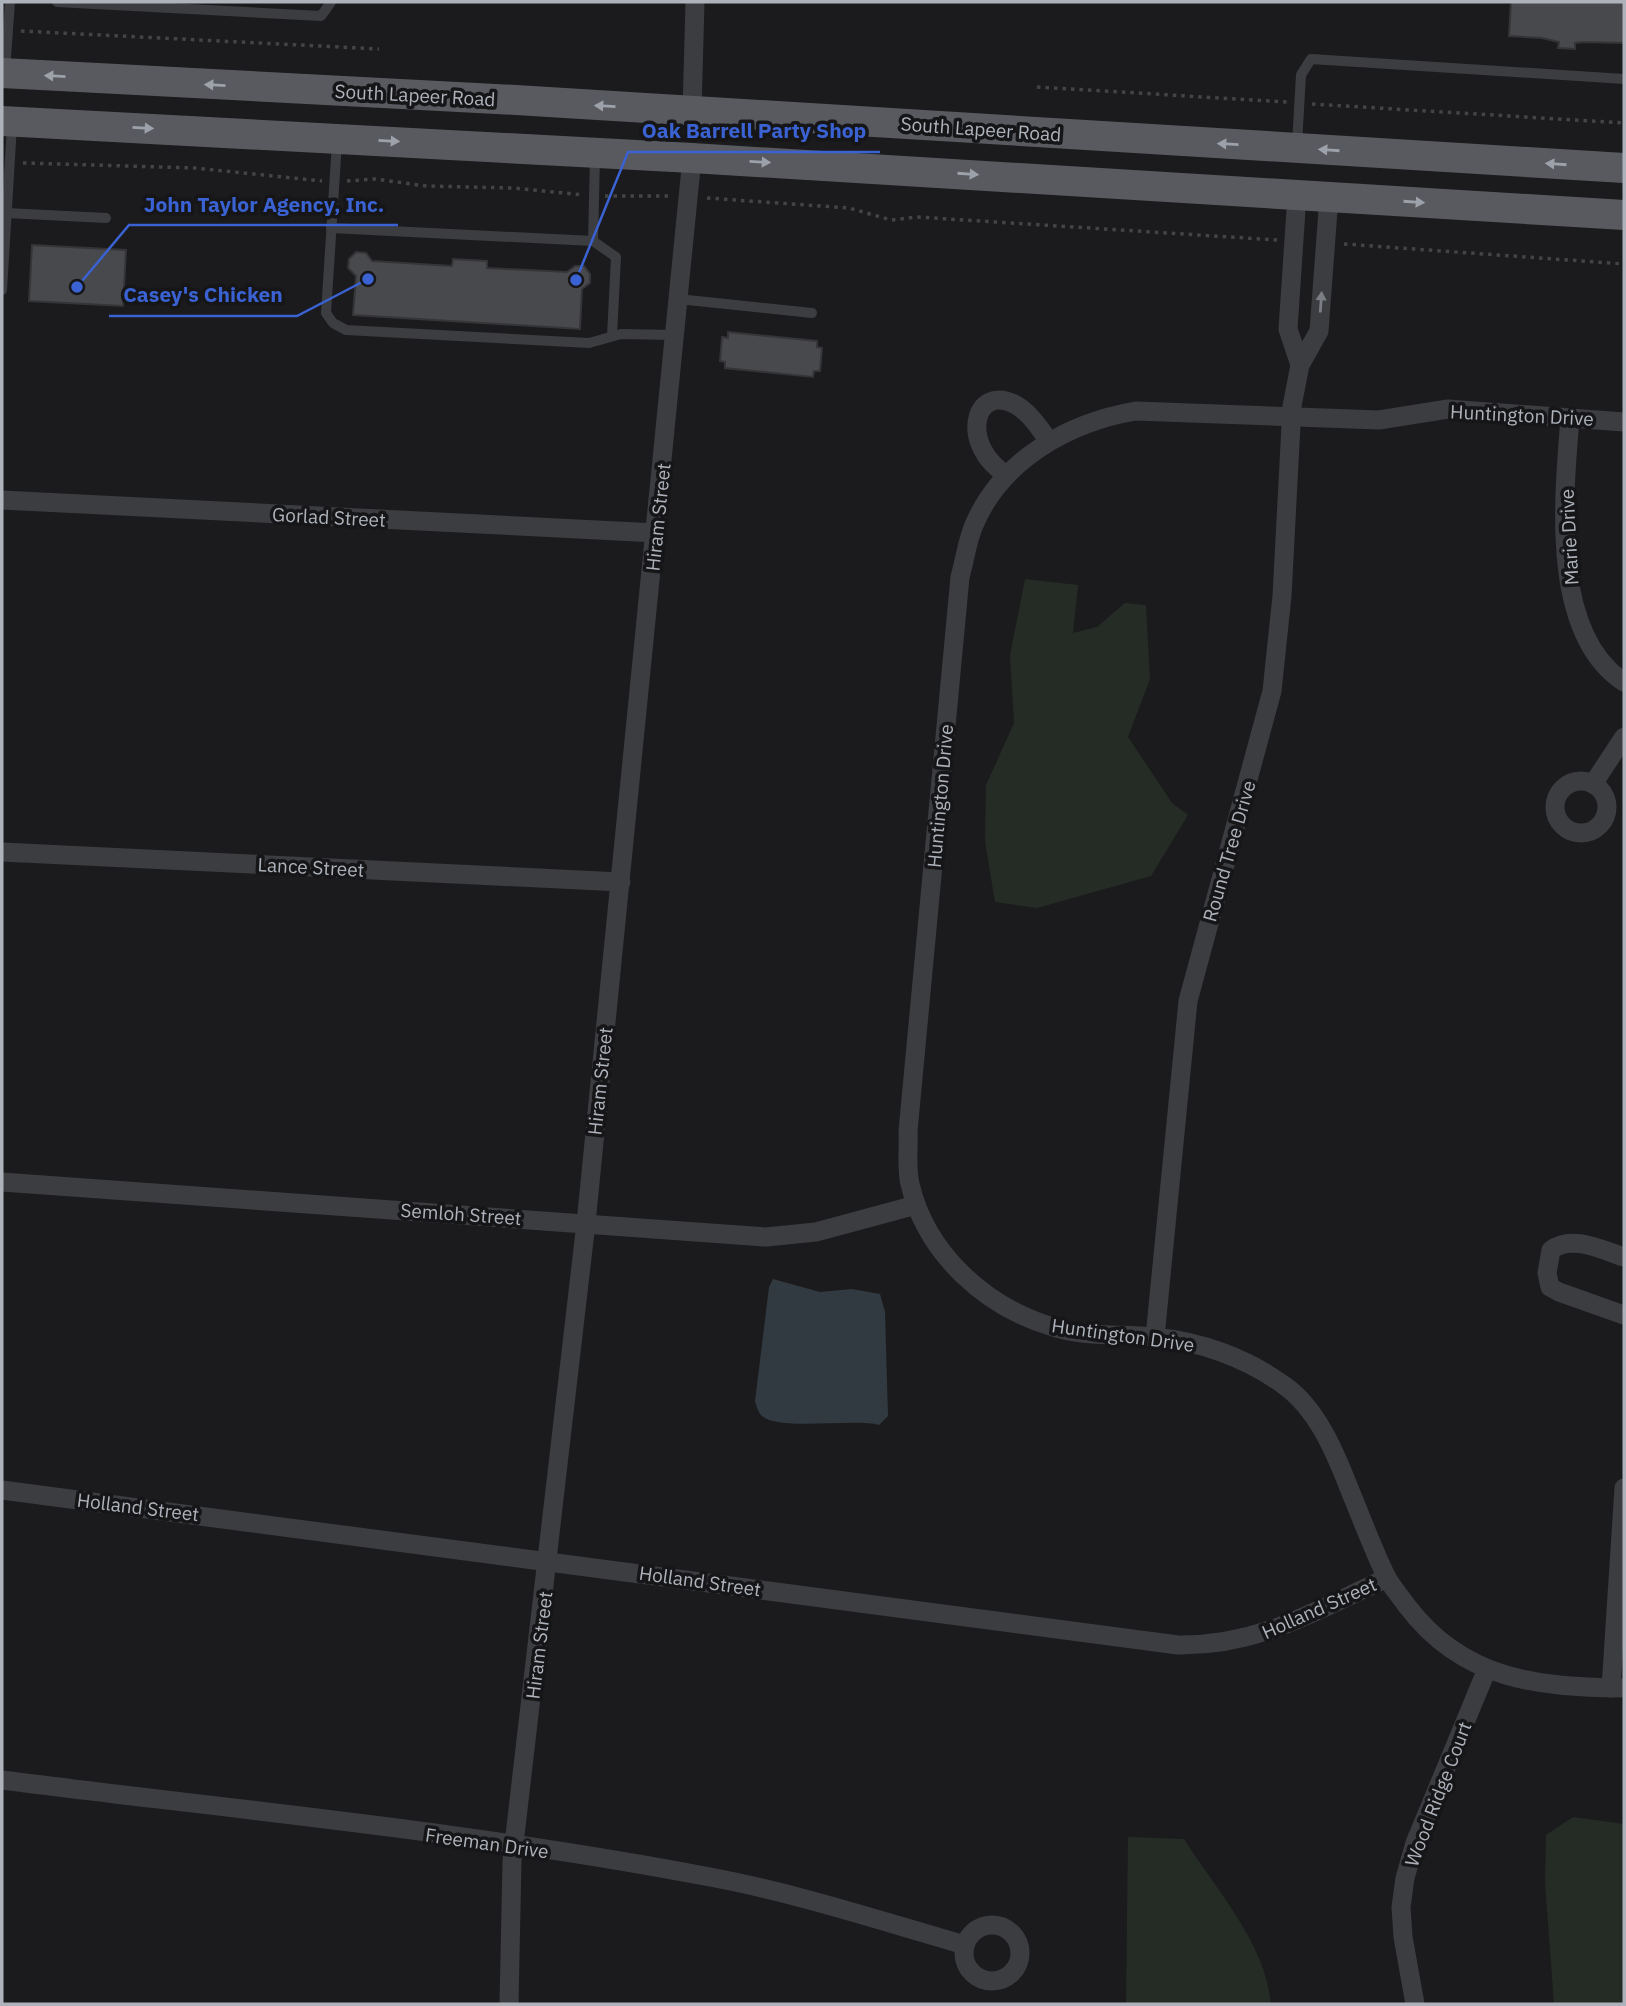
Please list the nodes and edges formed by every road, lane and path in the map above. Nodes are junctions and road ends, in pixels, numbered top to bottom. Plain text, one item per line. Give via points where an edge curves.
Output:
1 (10, 2) edge
2 (57, 2) edge
3 (331, 2) edge
4 (695, 2) edge
5 (22, 31) dead end
6 (379, 49) dead end
7 (3, 74) edge
8 (109, 79) junction
9 (1624, 79) edge
10 (1037, 87) dead end
11 (1284, 102) dead end
12 (1314, 104) dead end
13 (692, 111) junction
14 (7, 121) edge
15 (1624, 123) edge
16 (915, 125) junction
17 (94, 126) junction
18 (1089, 135) junction
19 (338, 138) junction
20 (1296, 148) junction
21 (595, 152) junction
22 (692, 158) junction
23 (22, 163) dead end
24 (1624, 168) edge
25 (900, 170) junction
26 (321, 181) dead end
27 (347, 181) dead end
28 (1067, 181) junction
29 (580, 194) dead end
30 (1297, 195) junction
31 (605, 196) dead end
32 (674, 196) dead end
33 (703, 197) dead end
34 (1329, 197) junction
35 (6, 213) junction
36 (1624, 215) edge
37 (106, 218) dead end
38 (331, 228) junction
39 (1284, 240) dead end
40 (593, 241) junction
41 (1336, 243) dead end
42 (1624, 264) edge
43 (2, 290) edge
44 (678, 299) junction
45 (812, 313) dead end
46 (675, 335) junction
47 (612, 337) junction
48 (1300, 365) junction
49 (1291, 418) junction
50 (1570, 418) junction
51 (1624, 422) edge
52 (1049, 441) junction
53 (1007, 475) junction
54 (2, 500) edge
55 (657, 533) junction
56 (1624, 682) edge
57 (1624, 737) edge
58 (1593, 783) dead end
59 (2, 852) edge
60 (621, 882) junction
61 (2, 1182) edge
62 (916, 1205) junction
63 (586, 1223) junction
64 (1624, 1257) edge
65 (1624, 1315) edge
66 (1155, 1337) junction
67 (1624, 1488) edge
68 (2, 1490) edge
69 (549, 1561) junction
70 (1387, 1578) junction
71 (1487, 1669) junction
72 (1617, 1688) edge
73 (2, 1780) edge
74 (514, 1846) junction
75 (965, 1945) dead end
76 (509, 2004) edge
77 (1415, 2004) edge

1 - 7 lane
2 - 3 lane via 321,16
4 - 13 street
5 - 6 path
8 -> 7 main road, South Lapeer Road
13 -> 8 main road, South Lapeer Road
8 - 17 main road via 99,86 91,103
9 - 20 lane via 1311,59 1301,75
10 - 11 path
12 - 15 path
13 - 16 main road, South Lapeer Road
14 - 17 main road
14 - 35 lane
16 - 18 main road, South Lapeer Road
16 - 25 main road via 916,152
17 -> 19 main road
20 -> 18 main road, South Lapeer Road
18 - 28 main road via 1069,152
19 -> 21 main road
19 - 38 lane
24 -> 20 main road, South Lapeer Road
21 - 22 main road
21 - 40 lane
22 -> 25 main road
22 - 44 street, Hiram Street
23 - 26 path via 195,168
25 -> 28 main road
27 - 29 path via 375,179
28 - 30 main road
30 - 34 main road
30 - 48 street, Round Tree Drive via 1288,329
31 - 32 path
33 - 39 path via 849,208 891,220 917,217
34 -> 36 main road
48 -> 34 street, Round Tree Drive via 1320,331
35 - 37 lane
35 - 43 lane
38 - 40 lane
38 - 47 lane via 326,313 346,330 589,343
40 - 47 lane via 616,257
41 - 42 path
44 - 45 lane
44 - 46 street, Hiram Street
46 - 47 lane
46 - 55 street, Hiram Street
48 - 49 street, Round Tree Drive
49 - 50 street, Huntington Drive via 1379,420 1448,409
49 - 52 street, Huntington Drive via 1136,411 1104,416
49 - 66 street, Round Tree Drive via 1272,691 1188,1002
50 - 51 street, Huntington Drive
50 - 56 street, Marie Drive via 1567,550 1573,606 1592,647
52 - 53 street, Huntington Drive
52 - 53 street via 1015,405 996,402 981,410 976,418 977,439 989,460
53 - 62 street, Huntington Drive via 974,524 960,577 908,1131 909,1181
54 - 55 street, Gorlad Street
55 - 60 street, Hiram Street
57 - 58 street
59 - 60 street, Lance Street
60 - 63 street, Hiram Street
61 - 63 street, Semloh Street
62 - 63 street, Semloh Street via 816,1232 766,1237
62 - 66 street, Huntington Drive via 932,1240 950,1262 1009,1309 1054,1328
63 - 69 street, Hiram Street
64 - 65 street via 1576,1243 1558,1245 1551,1250 1547,1273 1550,1287
66 - 70 street, Huntington Drive via 1209,1347 1287,1387 1320,1424
67 - 72 street
68 - 69 street, Holland Street
69 - 70 street, Holland Street via 1178,1645 1210,1645 1268,1633
69 - 74 street, Hiram Street
70 - 71 street, Huntington Drive via 1425,1630 1447,1649
71 - 72 street, Huntington Drive via 1515,1679 1575,1688
71 - 77 street, Wood Ridge Court via 1405,1878 1403,1937
73 - 74 street, Freeman Drive
74 - 75 street, Freeman Drive via 710,1877
74 - 76 street, Hiram Street

